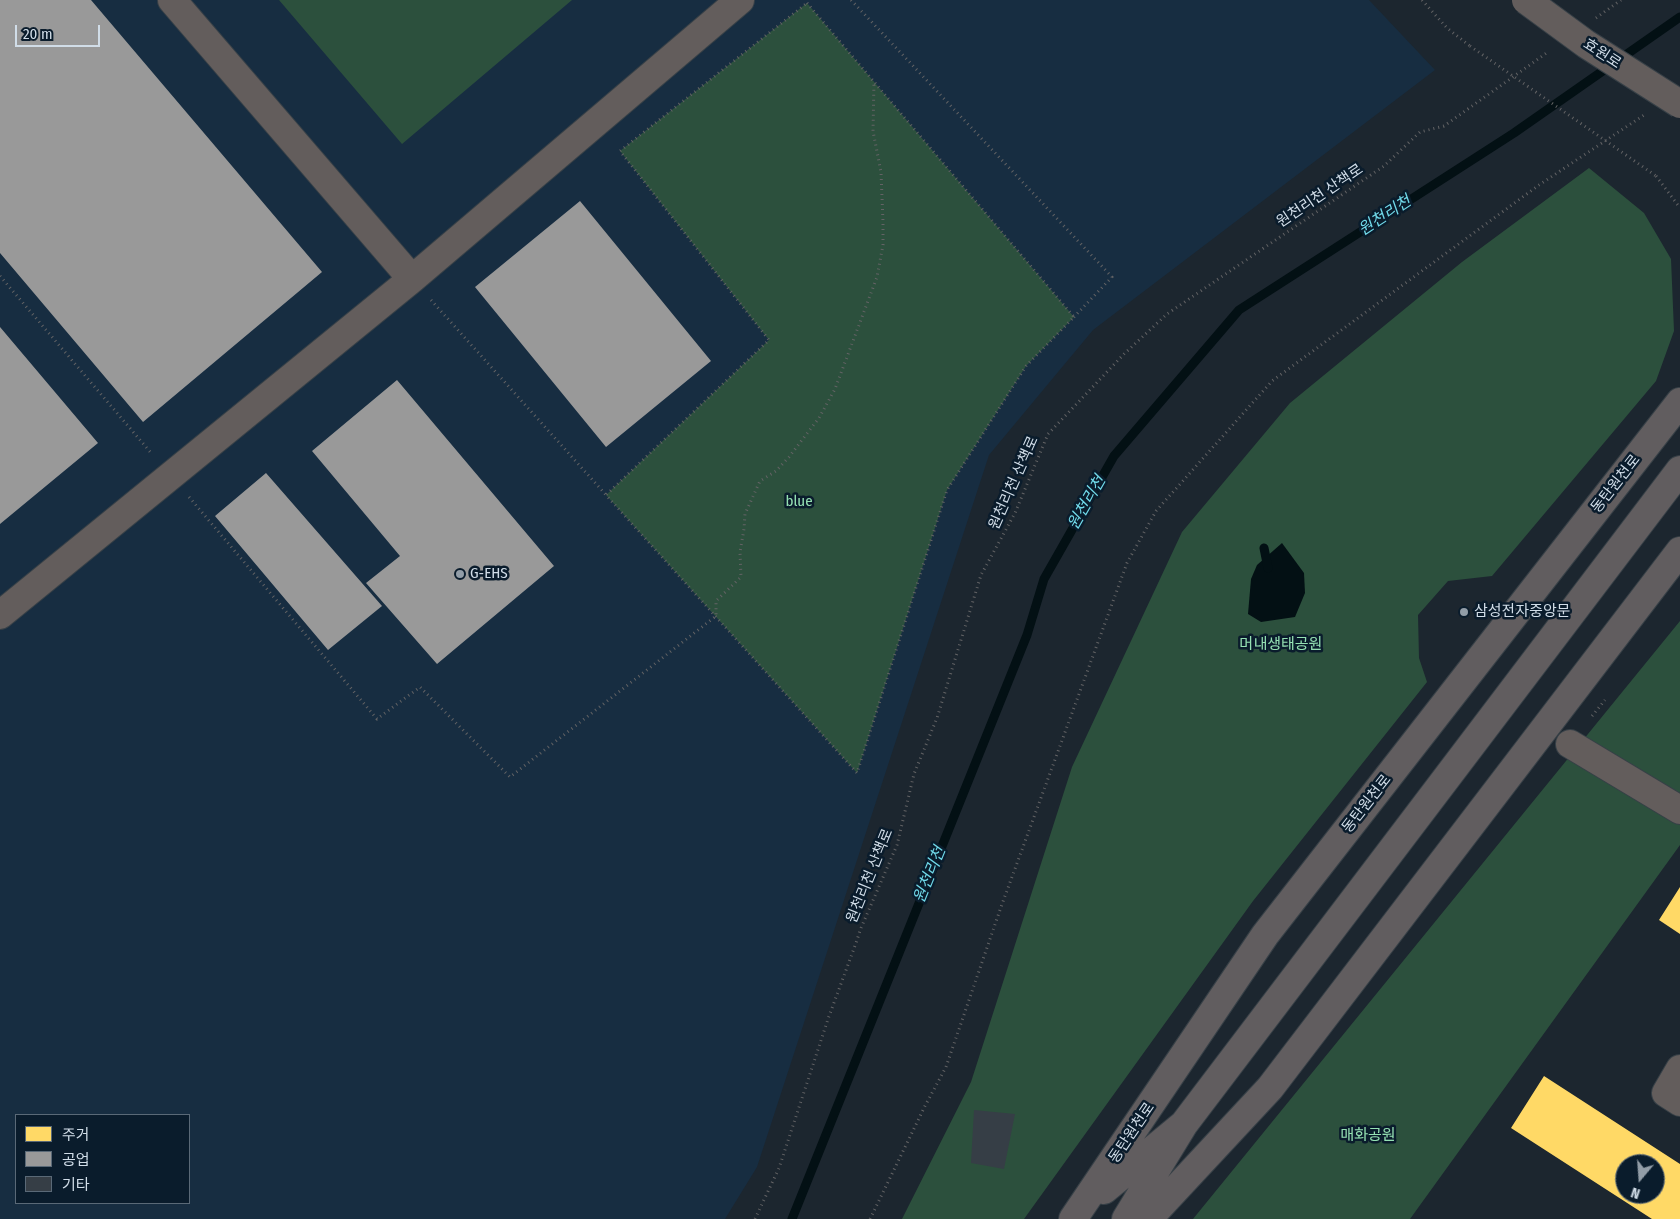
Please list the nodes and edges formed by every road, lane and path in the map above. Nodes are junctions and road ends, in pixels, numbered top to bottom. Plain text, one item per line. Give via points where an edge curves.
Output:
1 (172, 0) edge
2 (740, 0) edge
3 (851, 0) edge
4 (1422, 0) edge
5 (1526, 0) edge
6 (1621, 0) edge
7 (1589, 23) dead end
8 (1549, 51) dead end
9 (874, 82) junction
10 (1680, 104) edge
11 (1648, 112) dead end
12 (1680, 208) edge
13 (0, 276) edge
14 (412, 279) junction
15 (1074, 317) junction
16 (1680, 402) edge
17 (1680, 470) edge
18 (171, 476) junction
19 (606, 495) junction
20 (1680, 551) edge
21 (0, 615) edge
22 (716, 616) junction
23 (1570, 744) dead end
24 (1680, 810) edge
25 (1680, 1069) edge
26 (1680, 1102) edge
27 (1184, 1124) junction
28 (1076, 1215) edge
29 (755, 1219) edge
30 (870, 1219) edge
31 (1126, 1219) edge
32 (1148, 1219) edge

1 - 14 street
2 - 14 street
3 - 15 path via 1112,277
4 - 12 path, bridge via 1447,28 1470,46 1656,176
5 - 10 street, 효원로, bridge via 1586,44
6 - 7 path
8 - 29 path, 원천리천 산책로 via 1444,126 1420,132 1384,166 1167,314 1048,434 1015,513 981,575 936,718 914,774 897,845 861,928 779,1168
9 - 15 path
9 - 19 path via 807,3 620,151 769,340
9 - 22 path via 873,131 881,172 883,222 877,277 831,396 819,418 776,471 760,481 744,514 741,577 716,601
11 - 30 path via 1553,175 1272,381 1156,511 1127,563 946,1067
13 - 18 path
14 - 18 street
14 - 19 path
15 - 22 path via 1026,366 947,490 857,773
16 - 28 main road, 동탄원천로 via 1265,935
17 - 27 main road
18 - 21 street
18 - 22 path via 377,719 420,687 510,777
19 - 22 path
20 - 32 main road via 1270,1088
23 - 24 street
25 - 26 street via 1666,1093
27 - 28 main road
27 - 31 main road

